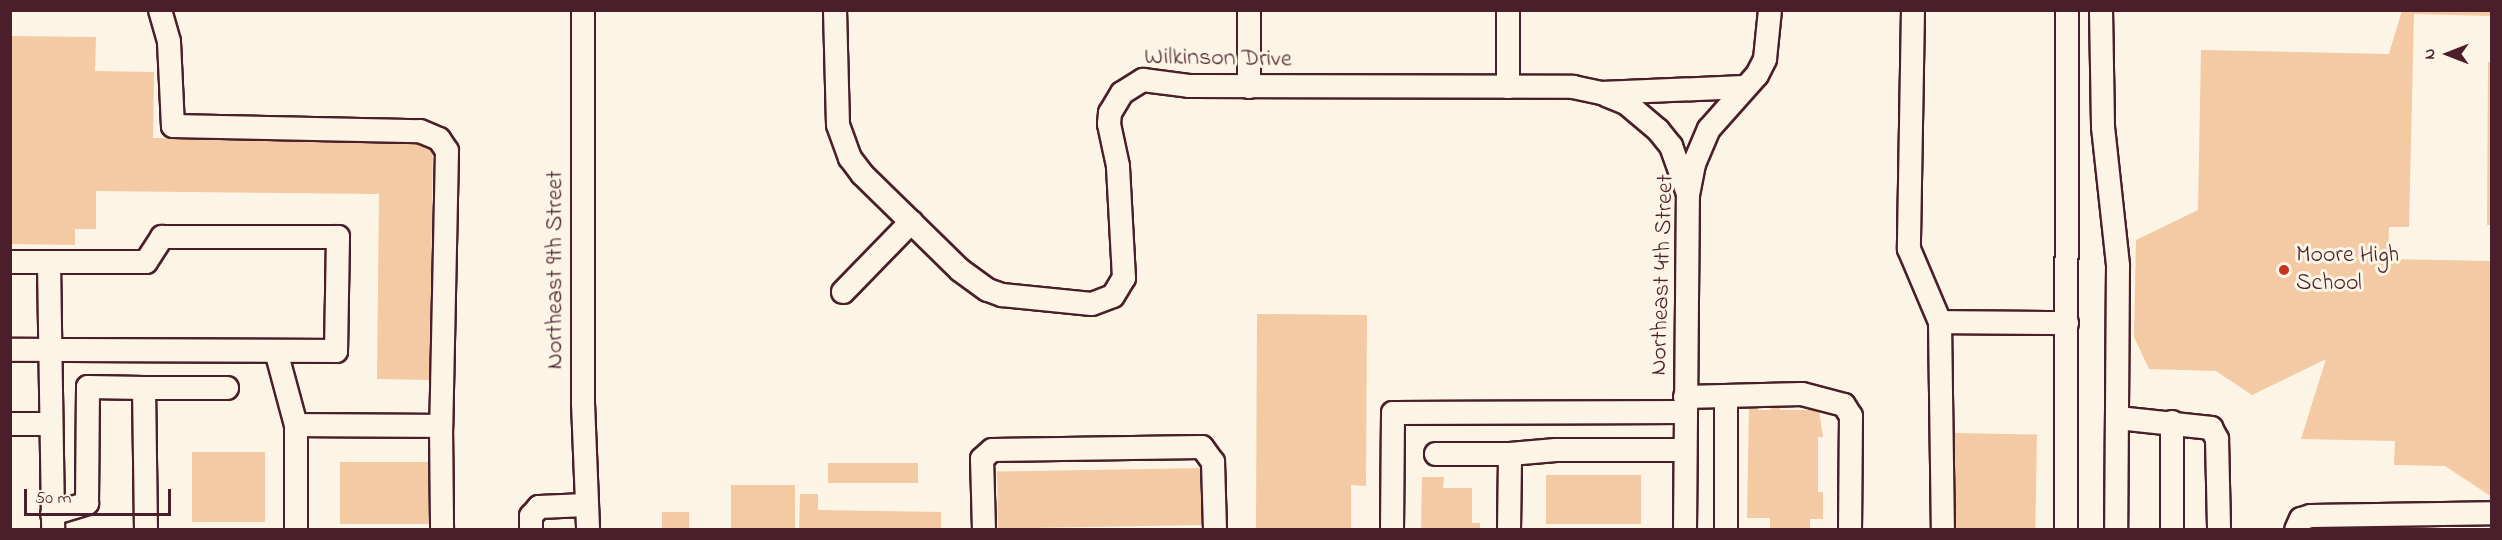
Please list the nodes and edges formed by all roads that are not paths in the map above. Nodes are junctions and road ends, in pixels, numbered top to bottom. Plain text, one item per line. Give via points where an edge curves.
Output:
1 (160, 10) edge
2 (583, 10) edge
3 (836, 10) edge
4 (1249, 10) edge
5 (1508, 10) edge
6 (1770, 10) edge
7 (1913, 10) edge
8 (2067, 10) edge
9 (2101, 10) edge
10 (1249, 87) junction
11 (1508, 87) junction
12 (1744, 87) junction
13 (1601, 93) junction
14 (1688, 195) junction
15 (910, 222) junction
16 (10, 262) edge
17 (49, 263) junction
18 (843, 292) dead end
19 (1940, 322) junction
20 (2067, 322) junction
21 (10, 350) edge
22 (50, 350) junction
23 (276, 351) junction
24 (144, 388) junction
25 (227, 388) dead end
26 (1726, 396) junction
27 (1685, 404) junction
28 (2118, 418) junction
29 (2172, 422) junction
30 (10, 424) edge
31 (51, 424) junction
32 (296, 425) junction
33 (441, 426) junction
34 (1685, 450) junction
35 (1436, 454) dead end
36 (1510, 454) junction
37 (586, 505) junction
38 (2492, 513) edge
39 (52, 522) edge
40 (146, 530) edge
41 (296, 530) edge
42 (442, 530) edge
43 (531, 530) edge
44 (588, 530) edge
45 (984, 530) edge
46 (1215, 530) edge
47 (1392, 530) edge
48 (1509, 530) edge
49 (1685, 530) edge
50 (1726, 530) edge
51 (1850, 530) edge
52 (1943, 530) edge
53 (2066, 530) edge
54 (2116, 530) edge
55 (2172, 530) edge
56 (2218, 530) edge
57 (2296, 530) edge

1 - 33 street via 169,42 172,126 420,131 439,139 447,151
2 - 37 street, Northeast 9th Street
3 - 15 street, Wilkinson Drive via 841,138 862,174
4 - 10 street
5 - 11 street
6 - 12 street, Northeast 4th Street via 1766,59
7 - 19 street via 1909,249
8 - 20 street
9 - 28 street via 2103,127 2118,266
10 - 11 street, Wilkinson Drive
10 - 15 street, Wilkinson Drive via 1143,80 1122,93 1109,124 1119,166 1119,226 1126,265 1119,288 1105,301 1092,304 1002,295 988,290 960,270
11 - 13 street, Wilkinson Drive via 1573,87
12 - 13 street, Wilkinson Drive
12 - 14 street, Northeast 4th Street via 1719,115 1701,144
13 - 14 street via 1626,103 1658,130 1671,146
14 - 27 street, Northeast 4th Street
15 - 18 street
16 - 17 street
17 - 22 street
17 - 23 street via 146,262 162,237 338,237 336,351
19 - 20 street
19 - 52 street
20 - 53 street
21 - 22 street
22 - 23 street
22 - 31 street
23 - 32 street
24 - 25 street
24 - 39 street via 88,387 87,503
24 - 40 street
26 - 27 street
26 - 50 street
26 - 51 street via 1802,394 1844,405 1851,416
27 - 34 street, Northeast 4th Street
27 - 47 street via 1393,413
28 - 29 street
28 - 54 street
29 - 55 street
29 - 56 street via 2211,428 2217,439
30 - 31 street
31 - 39 street
32 - 33 street
32 - 41 street
33 - 42 street
34 - 36 street
34 - 49 street, Northeast 4th Street
35 - 36 street
36 - 48 street
37 - 43 street via 539,507 531,516
37 - 44 street, Northeast 9th Street
38 - 57 street via 2311,516 2301,519
45 - 46 street via 982,459 992,450 1202,447 1213,462

